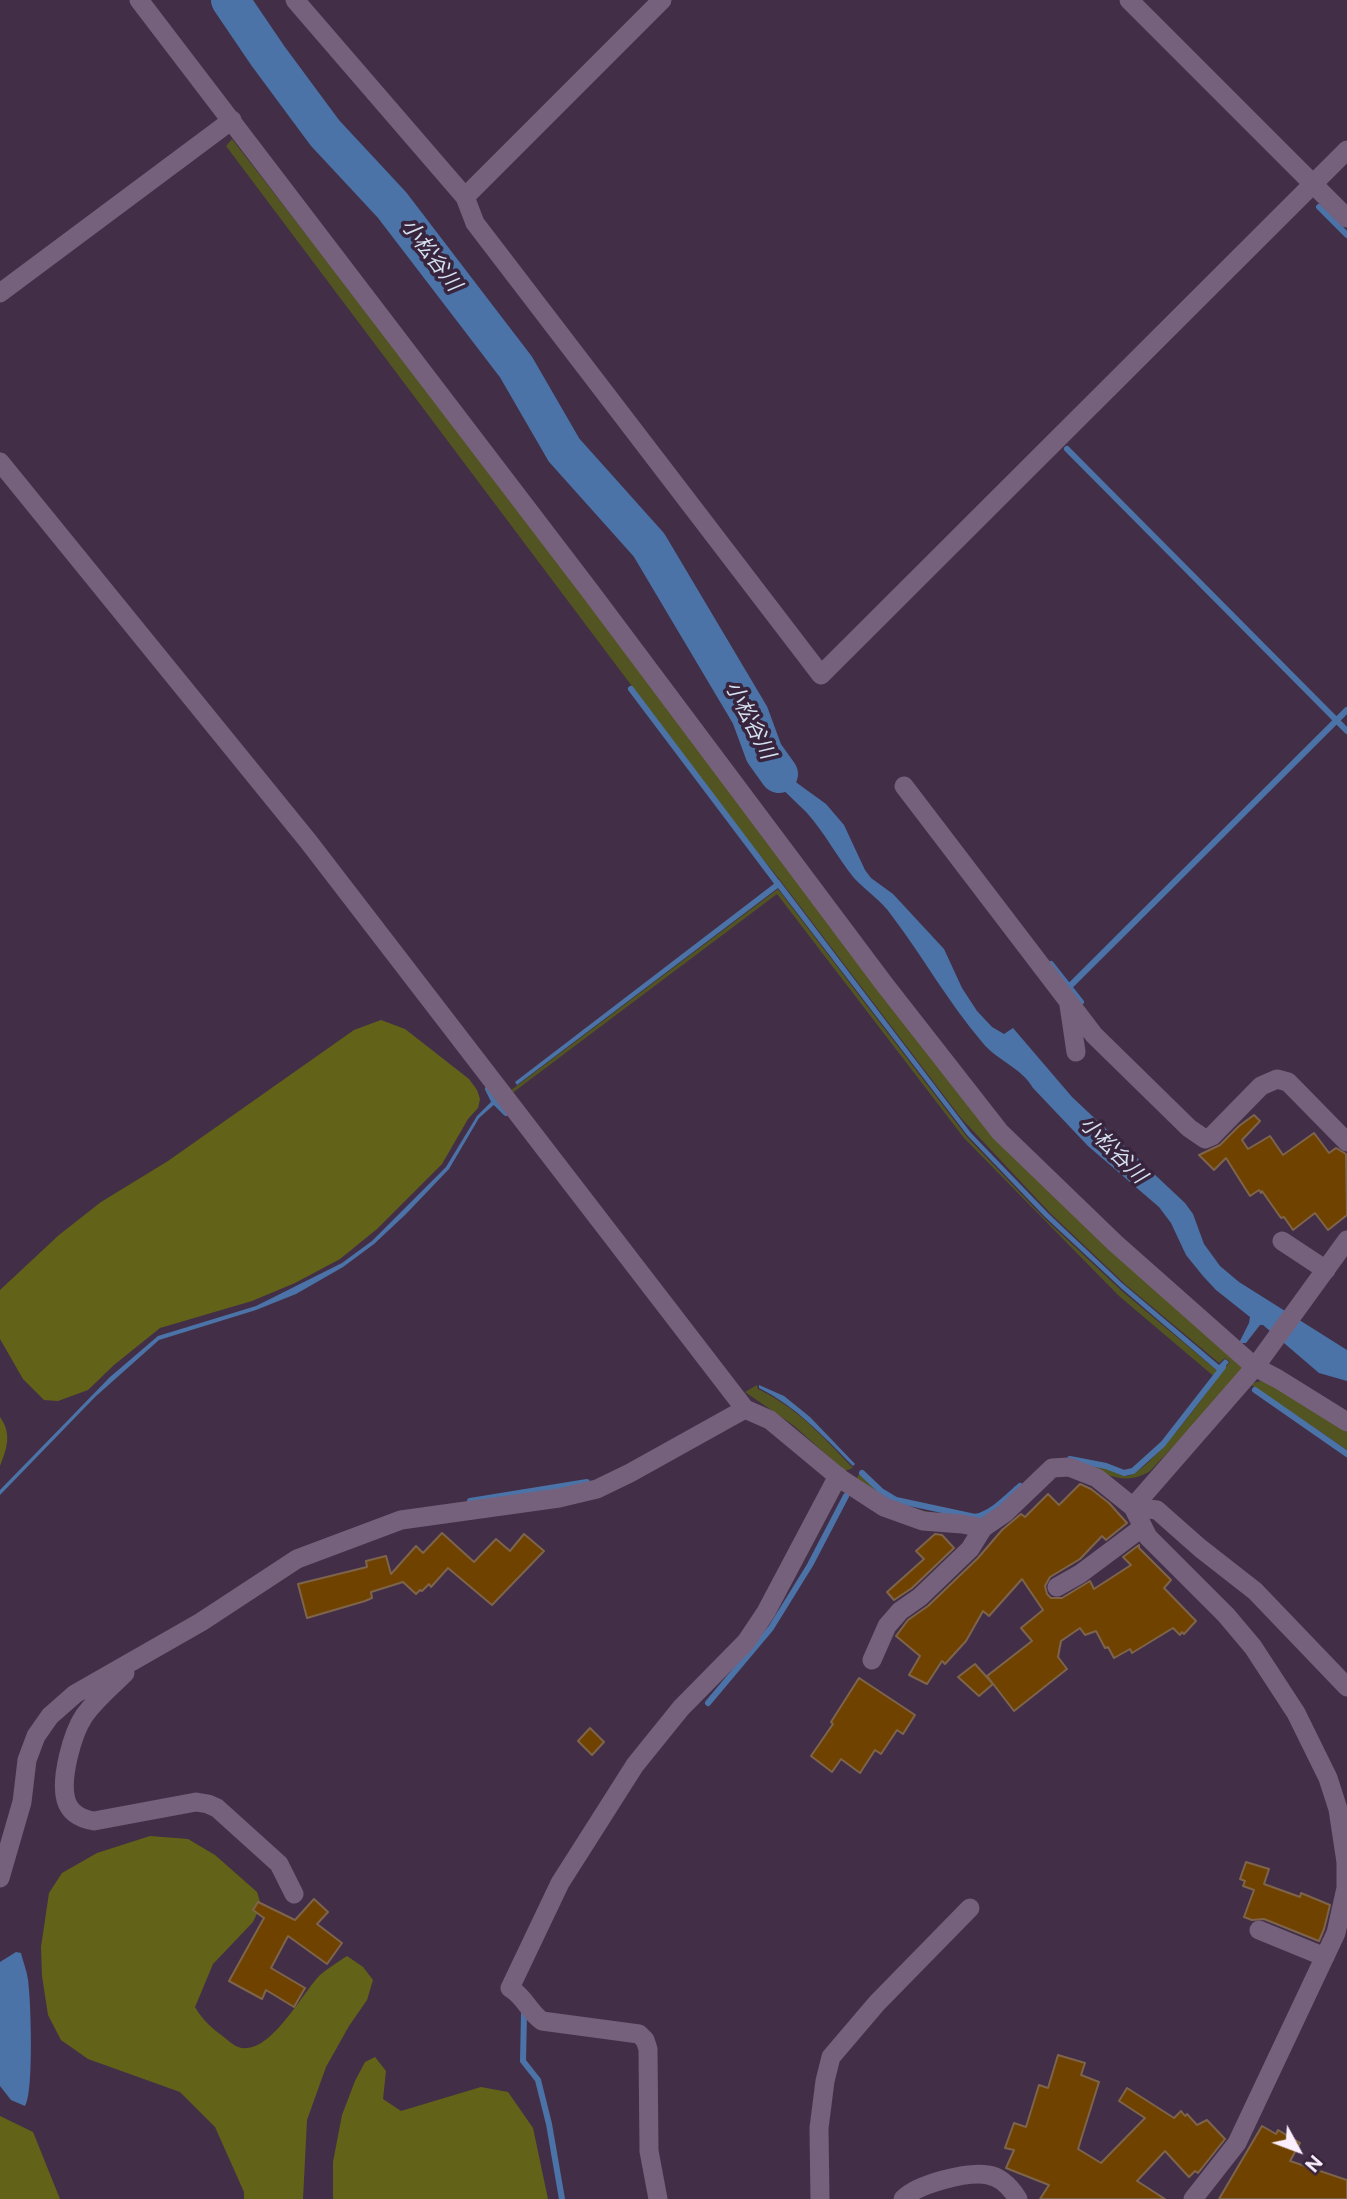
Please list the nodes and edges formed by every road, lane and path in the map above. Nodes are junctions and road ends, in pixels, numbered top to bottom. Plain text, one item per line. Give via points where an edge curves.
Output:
1 (139, 0) edge
2 (295, 0) edge
3 (662, 0) edge
4 (1129, 0) edge
5 (232, 120) junction
6 (1347, 150) edge
7 (1313, 184) junction
8 (465, 197) junction
9 (1347, 218) edge
10 (0, 293) edge
11 (0, 462) edge
12 (904, 786) dead end
13 (1069, 1003) junction
14 (1076, 1052) dead end
15 (1347, 1142) edge
16 (1347, 1240) edge
17 (1282, 1241) dead end
18 (1323, 1274) junction
19 (1259, 1361) junction
20 (745, 1409) junction
21 (1347, 1422) edge
22 (838, 1476) junction
23 (1133, 1507) junction
24 (1143, 1527) junction
25 (982, 1528) junction
26 (1057, 1587) dead end
27 (138, 1660) junction
28 (872, 1660) dead end
29 (1347, 1687) edge
30 (0, 1878) edge
31 (293, 1894) dead end
32 (970, 1908) dead end
33 (1259, 1930) dead end
34 (1325, 1957) junction
35 (658, 2199) edge
36 (820, 2199) edge
37 (903, 2199) edge
38 (1018, 2199) edge
39 (1193, 2199) edge

1 - 5 street
2 - 8 street
3 - 8 street
4 - 7 street
5 - 10 street
5 - 19 street via 1000,1132 1115,1244
6 - 7 street
7 - 8 street via 821,675 475,223
7 - 9 street
11 - 20 street via 308,841
12 - 13 street
13 - 14 street
13 - 15 street via 1094,1035 1205,1139 1261,1086 1277,1079 1288,1082
16 - 18 street
17 - 18 street
18 - 19 street
19 - 21 street via 1278,1379
19 - 23 street
20 - 22 street via 770,1420
20 - 27 street via 597,1489 401,1520 298,1559
22 - 25 street via 884,1507 923,1521
22 - 35 street via 746,1642 681,1707 635,1765 561,1883 510,1988 542,2021 639,2034 645,2040 649,2151
23 - 24 street
23 - 25 street via 1097,1478 1069,1467 1052,1468 1005,1513
23 - 29 street via 1157,1510 1255,1591
24 - 26 street
24 - 34 street via 1253,1647 1296,1713 1328,1778 1338,1809 1346,1888 1336,1933
25 - 28 street via 970,1549 887,1626
27 - 30 street via 75,1694 36,1736
27 - 31 street via 94,1703 76,1731 65,1781 69,1806 79,1818 94,1821 196,1802 208,1804 279,1864
32 - 36 street via 831,2057 819,2128
33 - 34 street
34 - 39 street via 1237,2143
37 - 38 street via 922,2186 979,2174 1006,2183

